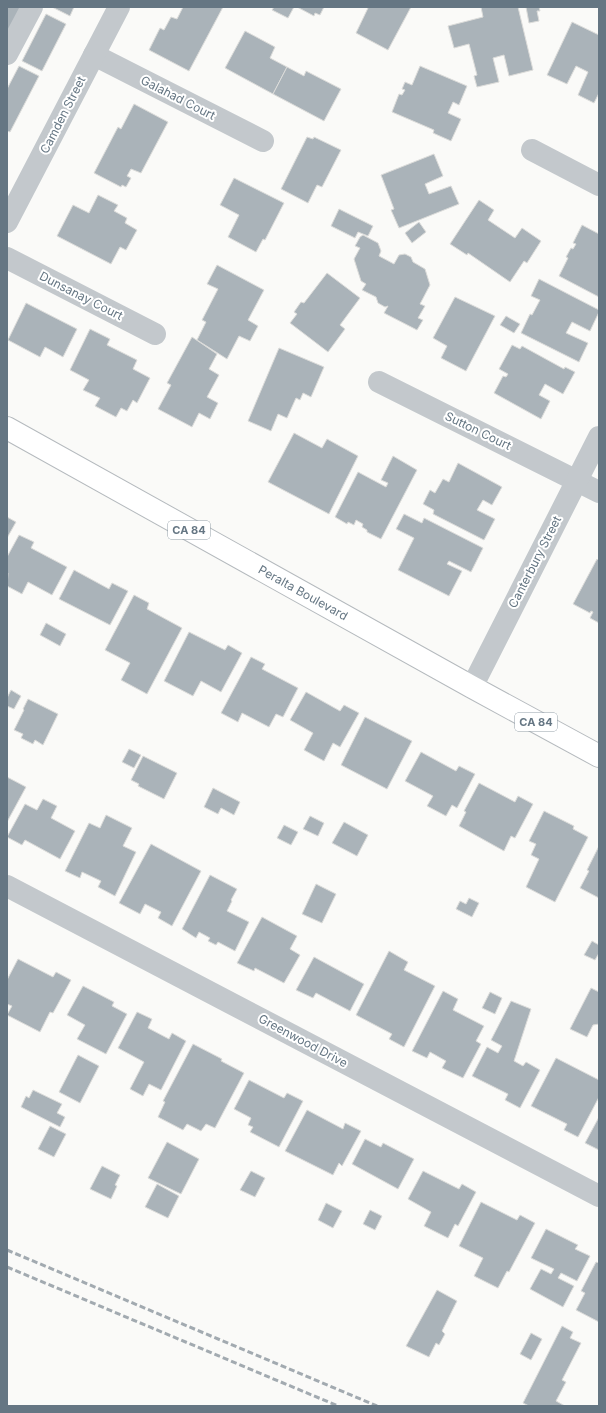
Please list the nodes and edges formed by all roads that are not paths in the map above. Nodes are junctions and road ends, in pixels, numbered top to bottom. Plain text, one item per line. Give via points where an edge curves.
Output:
1 (32, 7) edge
2 (119, 7) edge
3 (7, 54) edge
4 (94, 54) junction
5 (263, 141) dead end
6 (532, 150) dead end
7 (599, 185) edge
8 (7, 222) edge
9 (7, 258) edge
10 (155, 334) dead end
11 (379, 382) dead end
12 (7, 428) edge
13 (599, 437) edge
14 (577, 480) junction
15 (599, 492) edge
16 (472, 687) junction
17 (599, 756) edge
18 (7, 886) edge
19 (599, 1196) edge

1 - 3 street
2 - 4 street, Camden Street
4 - 5 street, Galahad Court
4 - 8 street, Camden Street
6 - 7 street
9 - 10 street, Dunsanay Court
11 - 14 street, Sutton Court
12 - 16 main road, Peralta Boulevard / CA 84
13 - 14 street, Canterbury Street
14 - 15 street, Sutton Court
14 - 16 street, Canterbury Street
16 - 17 main road, Peralta Boulevard / CA 84
18 - 19 street, Greenwood Drive

